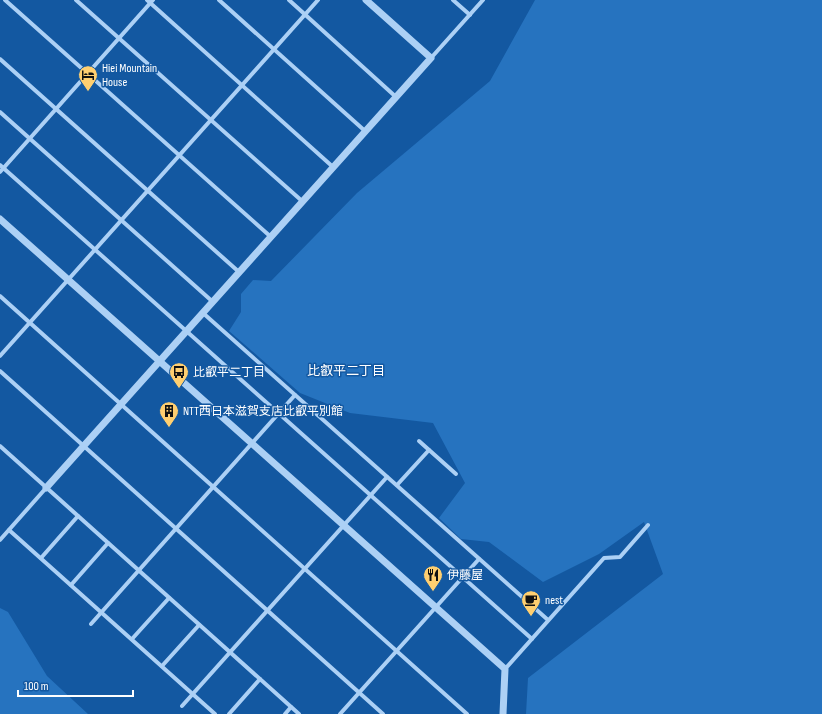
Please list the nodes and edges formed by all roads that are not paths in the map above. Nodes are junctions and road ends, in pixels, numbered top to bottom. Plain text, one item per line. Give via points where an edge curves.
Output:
1 (5, 0) edge
2 (76, 0) edge
3 (219, 0) edge
4 (289, 0) edge
5 (318, 0) edge
6 (366, 0) edge
7 (453, 0) edge
8 (483, 0) edge
9 (150, 1) edge
10 (470, 14) junction
11 (305, 15) junction
12 (119, 38) junction
13 (274, 49) junction
14 (431, 58) junction
15 (0, 59) edge
16 (88, 74) junction
17 (242, 85) junction
18 (396, 97) junction
19 (56, 109) junction
20 (0, 112) edge
21 (211, 120) junction
22 (365, 131) junction
23 (30, 139) junction
24 (179, 156) junction
25 (333, 167) junction
26 (1, 168) edge
27 (148, 191) junction
28 (302, 201) junction
29 (0, 219) edge
30 (121, 221) junction
31 (271, 237) junction
32 (95, 250) junction
33 (239, 272) junction
34 (68, 280) junction
35 (0, 296) edge
36 (213, 302) junction
37 (203, 313) junction
38 (30, 323) junction
39 (186, 331) junction
40 (0, 356) edge
41 (160, 361) junction
42 (0, 371) edge
43 (295, 395) junction
44 (121, 404) junction
45 (279, 413) junction
46 (419, 441) dead end
47 (252, 444) junction
48 (0, 446) edge
49 (84, 446) junction
50 (429, 450) junction
51 (456, 474) dead end
52 (387, 477) junction
53 (396, 485) junction
54 (213, 487) junction
55 (46, 488) junction
56 (370, 495) junction
57 (78, 516) junction
58 (343, 525) junction
59 (648, 525) dead end
60 (176, 528) junction
61 (9, 530) junction
62 (0, 540) edge
63 (108, 543) junction
64 (41, 558) junction
65 (479, 559) junction
66 (304, 569) junction
67 (138, 570) junction
68 (462, 577) junction
69 (71, 585) junction
70 (169, 598) junction
71 (435, 608) junction
72 (267, 610) junction
73 (101, 612) junction
74 (548, 620) junction
75 (91, 624) dead end
76 (199, 625) junction
77 (132, 639) junction
78 (532, 639) junction
79 (396, 651) junction
80 (230, 652) junction
81 (162, 666) junction
82 (505, 670) junction
83 (260, 679) junction
84 (359, 692) junction
85 (192, 694) junction
86 (182, 706) dead end
87 (291, 707) junction
88 (216, 714) edge
89 (229, 714) edge
90 (285, 714) edge
91 (299, 714) edge
92 (340, 714) edge
93 (384, 714) edge
94 (467, 714) edge
95 (503, 714) edge

1 - 16 street
2 - 12 street
3 - 13 street
4 - 11 street
5 - 11 street
6 - 14 street
7 - 10 street
8 - 10 street
9 - 12 street
9 - 17 street
10 - 14 street
11 - 13 street
11 - 18 street
12 - 16 street
12 - 21 street
13 - 17 street
13 - 22 street
14 - 18 street
15 - 19 street
16 - 19 street
16 - 24 street
17 - 21 street
17 - 25 street
18 - 22 street
19 - 23 street
19 - 27 street
20 - 23 street
21 - 24 street
21 - 28 street
22 - 25 street
23 - 26 street
23 - 30 street
24 - 27 street
24 - 31 street
25 - 28 street
26 - 32 street
27 - 30 street
27 - 33 street
28 - 31 street
29 - 34 street
30 - 32 street
30 - 36 street
31 - 33 street
32 - 34 street
32 - 39 street
33 - 36 street
34 - 38 street
34 - 41 street
35 - 38 street
36 - 37 street
37 - 39 street
37 - 43 street
38 - 40 street
38 - 44 street
39 - 41 street
39 - 45 street
41 - 44 street
41 - 47 street
42 - 49 street
43 - 45 street
43 - 52 street
44 - 49 street
44 - 54 street
45 - 47 street
45 - 56 street
46 - 50 street
47 - 54 street
47 - 58 street
48 - 55 street
49 - 55 street
49 - 60 street
50 - 51 street
50 - 53 street
52 - 53 street
52 - 56 street
53 - 65 street
54 - 60 street
54 - 66 street
55 - 57 street
55 - 61 street
56 - 58 street
56 - 68 street
57 - 63 street
57 - 64 street
58 - 66 street
58 - 71 street
59 - 74 street via 620,557 604,558
60 - 67 street
60 - 72 street
61 - 62 street
61 - 64 street
63 - 67 street
63 - 69 street
64 - 69 street
65 - 68 street
65 - 74 street
66 - 72 street
66 - 79 street
67 - 70 street
67 - 73 street
68 - 71 street
68 - 78 street
69 - 73 street
70 - 76 street
70 - 77 street
71 - 79 street
71 - 82 street
72 - 80 street
72 - 84 street
73 - 75 street
73 - 77 street
74 - 78 street
76 - 80 street
76 - 81 street
77 - 81 street
78 - 82 street
79 - 84 street
79 - 94 street
80 - 83 street
80 - 85 street
81 - 85 street
82 - 95 street
83 - 87 street
83 - 89 street
84 - 92 street
84 - 93 street
85 - 86 street
85 - 88 street
87 - 90 street
87 - 91 street

